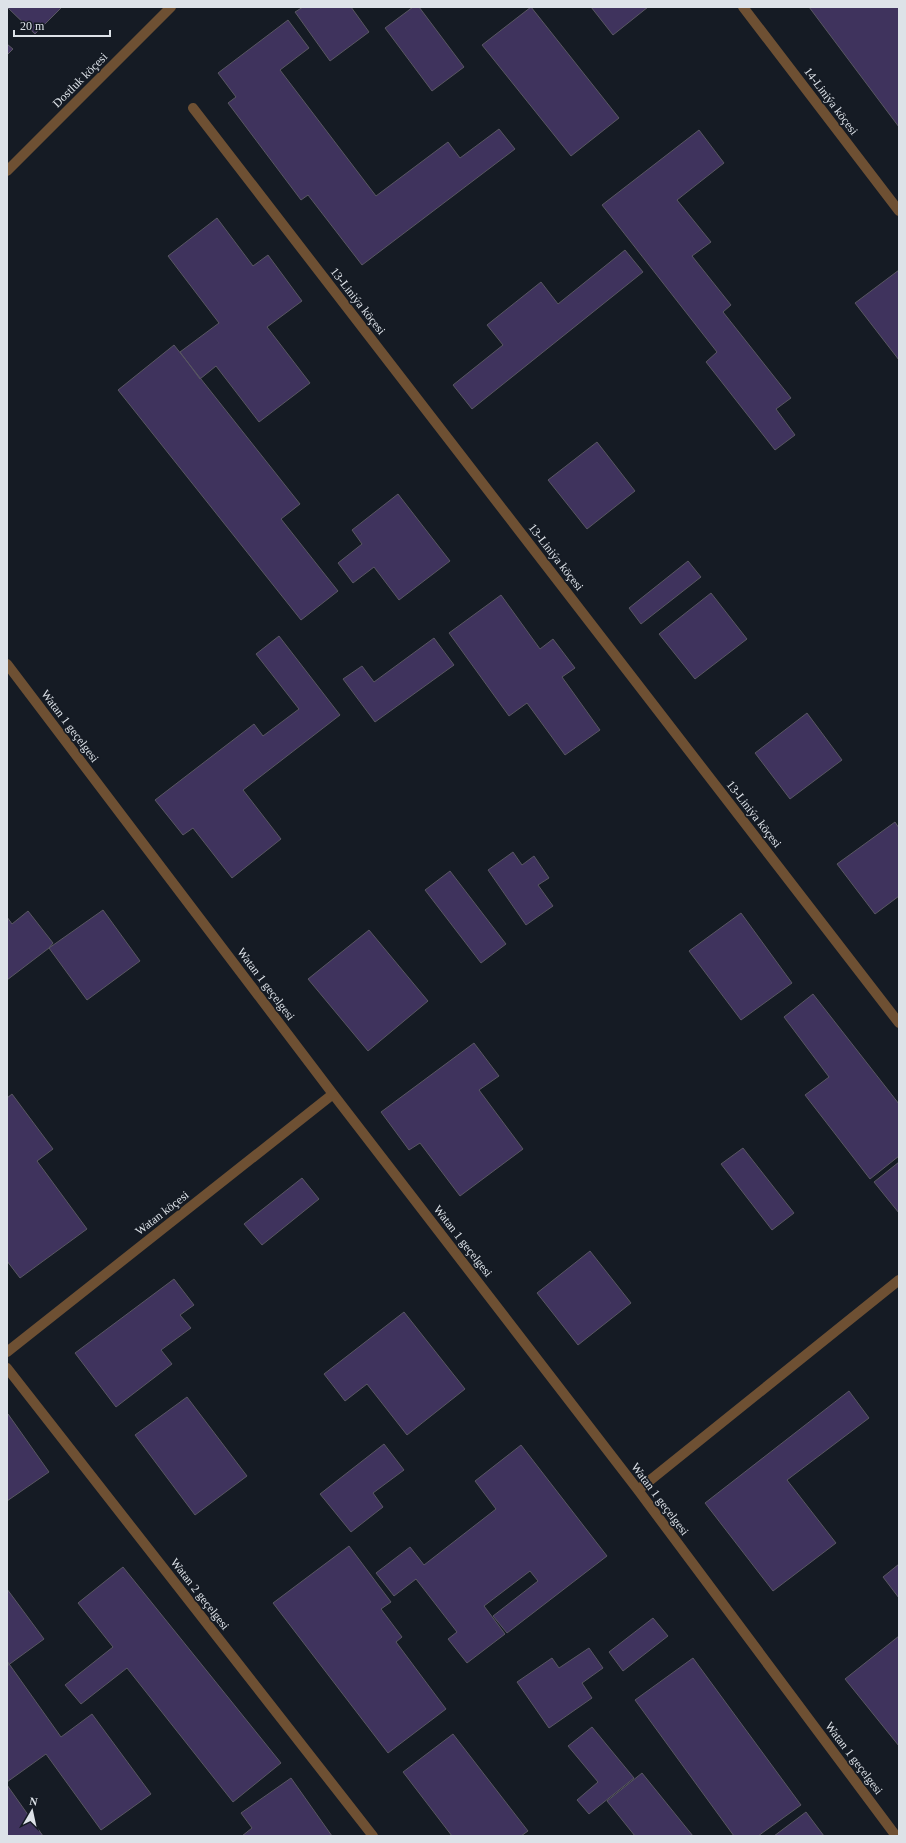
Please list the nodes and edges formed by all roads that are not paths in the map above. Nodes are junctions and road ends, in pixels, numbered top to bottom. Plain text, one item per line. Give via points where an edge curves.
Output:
1 (171, 7) edge
2 (743, 7) edge
3 (193, 108) dead end
4 (7, 171) edge
5 (899, 210) edge
6 (7, 664) edge
7 (899, 1023) edge
8 (333, 1094) junction
9 (899, 1280) edge
10 (7, 1352) edge
11 (7, 1368) edge
12 (638, 1490) junction
13 (373, 1836) edge
14 (896, 1836) edge

1 - 4 street, Dostluk köçesi
2 - 5 street, 14-Liniýa köçesi
3 - 7 street, 13-Liniýa köçesi
6 - 8 street, Watan 1 geçelgesi
8 - 10 street, Watan köçesi
8 - 12 street, Watan 1 geçelgesi
9 - 12 street
11 - 13 street, Watan 2 geçelgesi
12 - 14 street, Watan 1 geçelgesi

